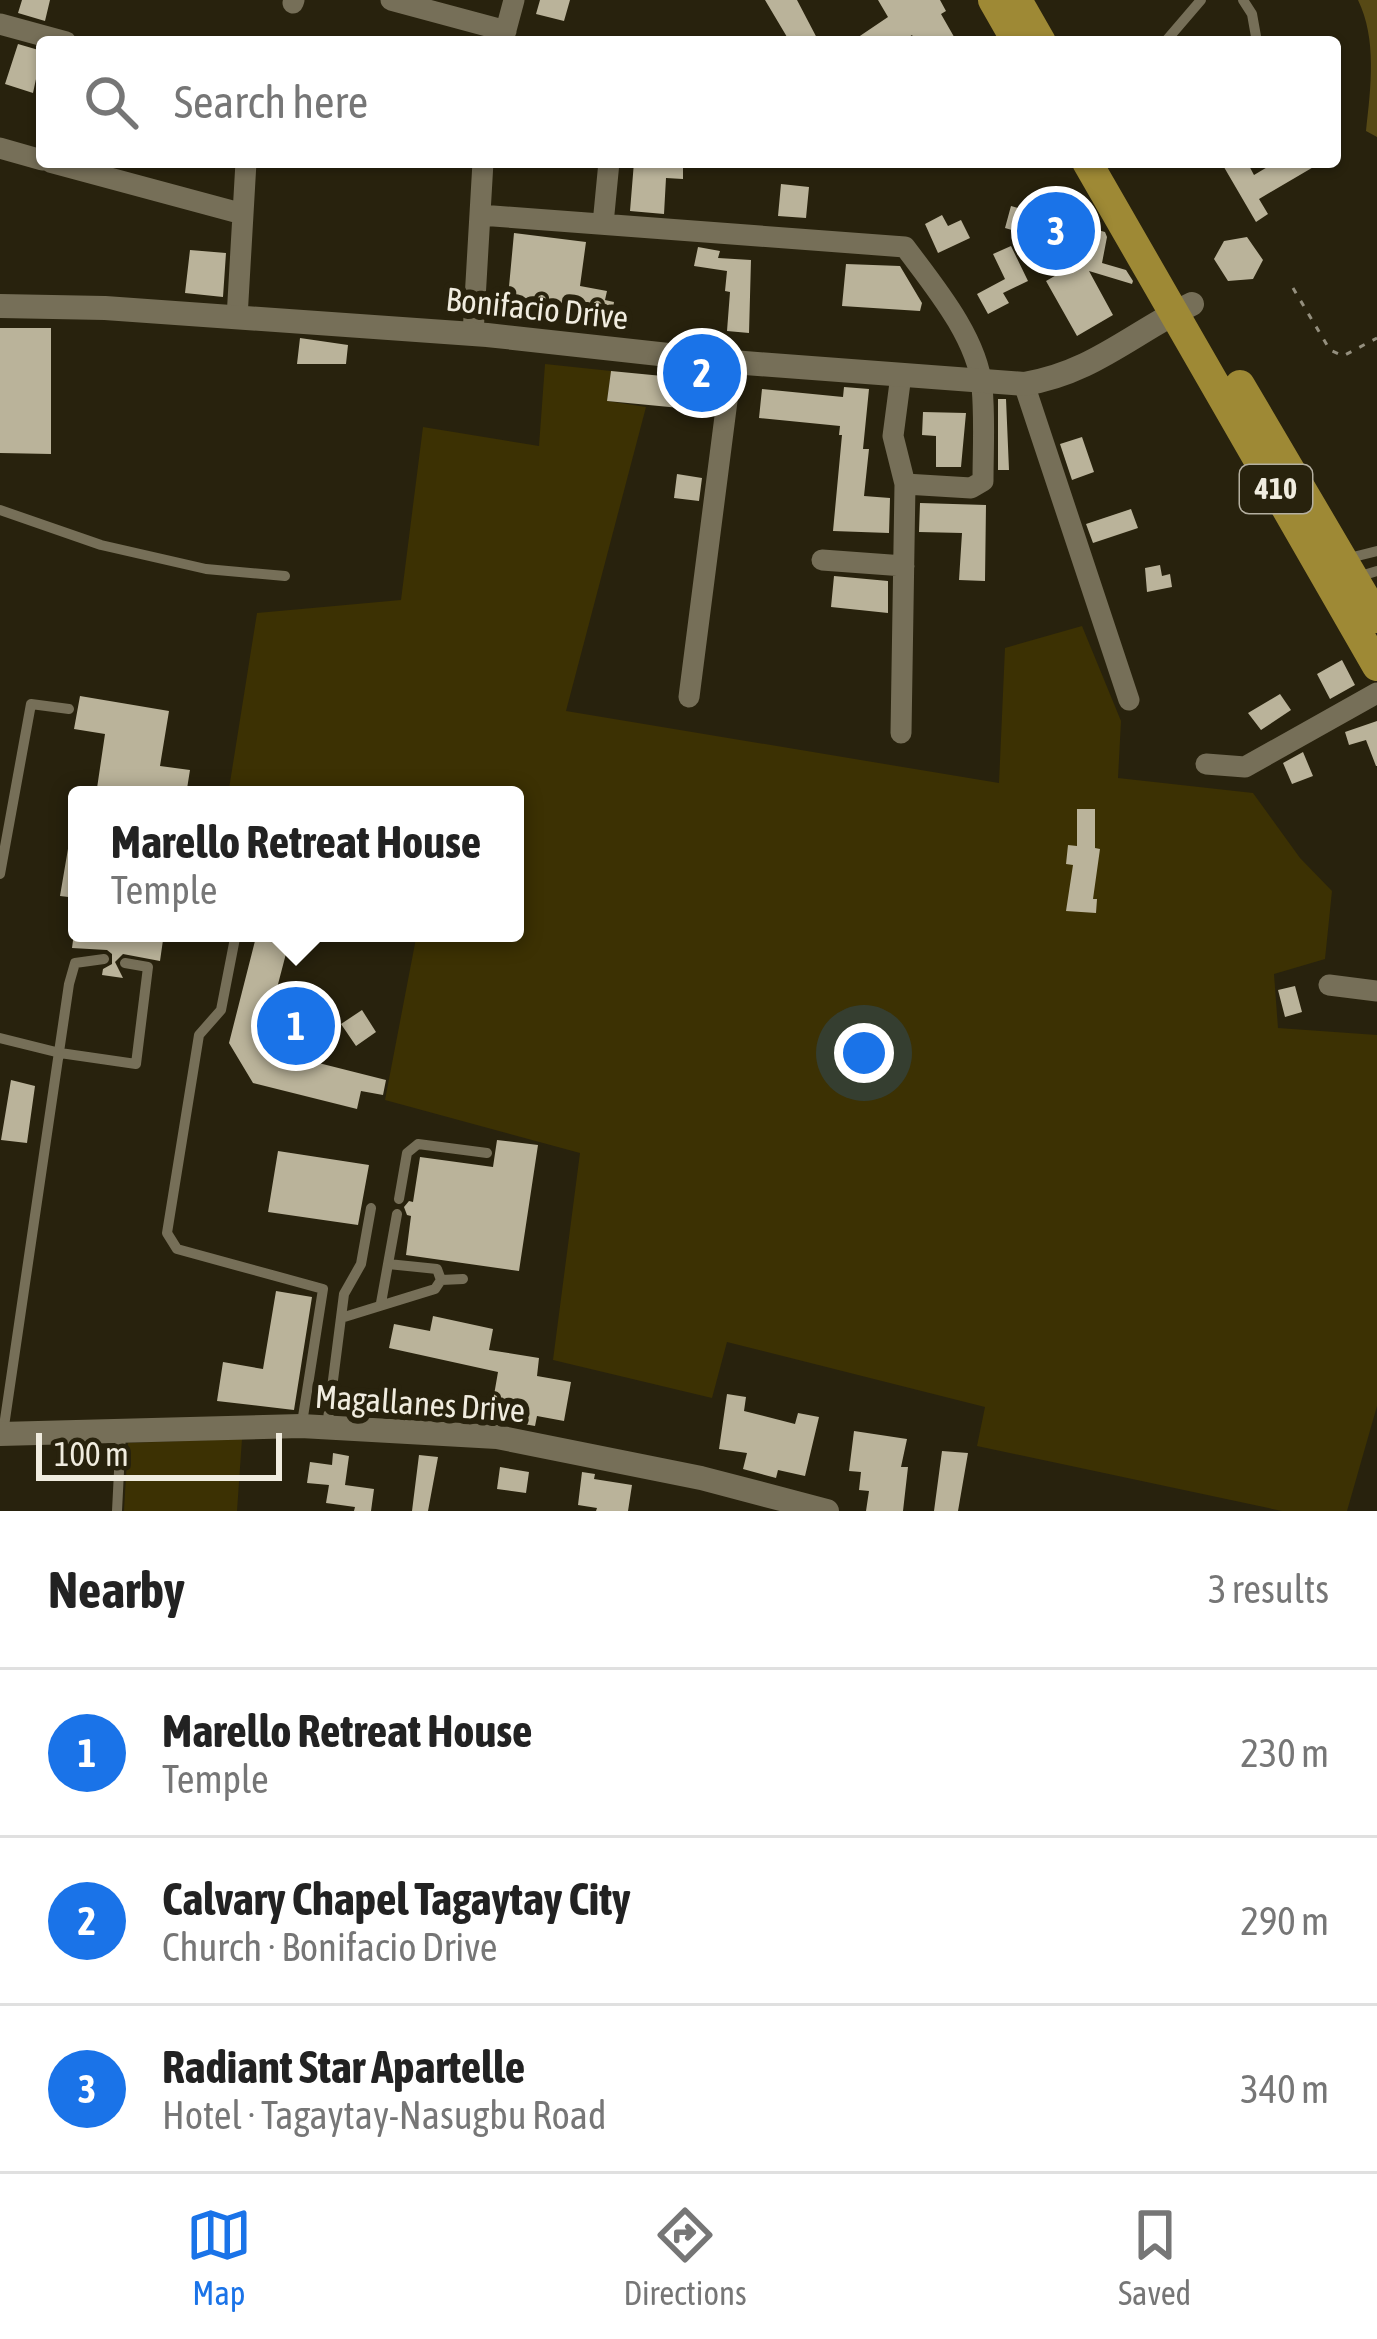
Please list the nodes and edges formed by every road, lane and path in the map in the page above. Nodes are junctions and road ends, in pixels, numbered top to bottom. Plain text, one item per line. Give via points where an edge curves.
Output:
1 (391, 0) edge
2 (514, 0) edge
3 (993, 0) edge
4 (1017, 0) edge
5 (1201, 0) edge
6 (1243, 0) edge
7 (0, 24) edge
8 (44, 36) edge
9 (501, 36) edge
10 (504, 36) edge
11 (1014, 36) edge
12 (1038, 36) edge
13 (1170, 36) edge
14 (1256, 36) edge
15 (0, 148) edge
16 (36, 158) edge
17 (72, 168) edge
18 (246, 168) edge
19 (483, 168) edge
20 (608, 168) edge
21 (1091, 168) edge
22 (1113, 168) edge
23 (243, 214) junction
24 (480, 215) junction
25 (603, 224) junction
26 (1293, 288) dead end
27 (0, 307) edge
28 (1183, 309) junction
29 (237, 318) junction
30 (473, 334) junction
31 (1377, 338) edge
32 (732, 362) junction
33 (902, 375) junction
34 (982, 383) junction
35 (1024, 383) junction
36 (905, 484) junction
37 (0, 510) edge
38 (1377, 551) edge
39 (822, 560) dead end
40 (904, 566) junction
41 (1358, 570) edge
42 (285, 577) dead end
43 (1377, 617) edge
44 (1377, 666) edge
45 (1377, 693) edge
46 (689, 697) dead end
47 (1129, 700) dead end
48 (69, 710) dead end
49 (901, 733) dead end
50 (1206, 764) dead end
51 (0, 874) edge
52 (234, 942) edge
53 (104, 959) dead end
54 (125, 963) dead end
55 (1329, 986) dead end
56 (1377, 991) edge
57 (0, 1038) edge
58 (60, 1053) junction
59 (487, 1153) dead end
60 (399, 1199) dead end
61 (371, 1208) dead end
62 (398, 1214) dead end
63 (388, 1264) junction
64 (463, 1279) dead end
65 (441, 1280) junction
66 (381, 1303) junction
67 (341, 1318) junction
68 (314, 1427) junction
69 (121, 1432) junction
70 (2, 1433) edge
71 (796, 1506) edge
72 (117, 1511) edge
73 (827, 1511) edge

1 - 9 street
2 - 10 street
3 - 11 main road
4 - 12 main road
5 - 13 lane
6 - 14 lane
7 - 8 street
15 - 16 street
17 - 23 street
18 - 23 street
19 - 24 street
20 - 25 street
21 - 28 main road, 410
22 - 28 main road, 410
23 - 29 street
24 - 25 street
24 - 30 street
25 - 34 street via 905,248 969,346
26 - 31 path via 1330,350 1342,356
27 - 29 street, Bonifacio Drive
28 - 35 street, Bonifacio Drive via 1091,365
28 - 41 main road, 410
28 - 44 main road, 410
29 - 30 street, Bonifacio Drive
30 - 32 street, Bonifacio Drive
32 - 33 street, Bonifacio Drive
32 - 46 street
33 - 34 street, Bonifacio Drive
33 - 36 street via 893,436
34 - 35 street, Bonifacio Drive
34 - 36 street via 983,481 971,488
35 - 47 street
36 - 40 street
37 - 42 lane via 101,545
38 - 41 lane
39 - 40 street
40 - 49 street
41 - 43 main road, 410
45 - 50 street via 1245,766
48 - 51 lane via 32,704
52 - 68 lane via 221,1010 199,1035 167,1233 178,1249 322,1288
53 - 58 lane via 75,963
54 - 58 lane via 148,967 136,1064
55 - 56 street
57 - 58 lane
58 - 70 lane
59 - 60 lane via 418,1144 407,1153
61 - 67 lane via 362,1264
62 - 63 lane
63 - 65 lane via 436,1269
63 - 66 lane
64 - 65 lane
65 - 66 lane
66 - 67 lane
67 - 68 lane
68 - 69 street, Magallanes Drive
68 - 71 street, Magallanes Drive via 496,1437
69 - 70 street, Magallanes Drive
69 - 72 lane
71 - 73 street, Magallanes Drive

